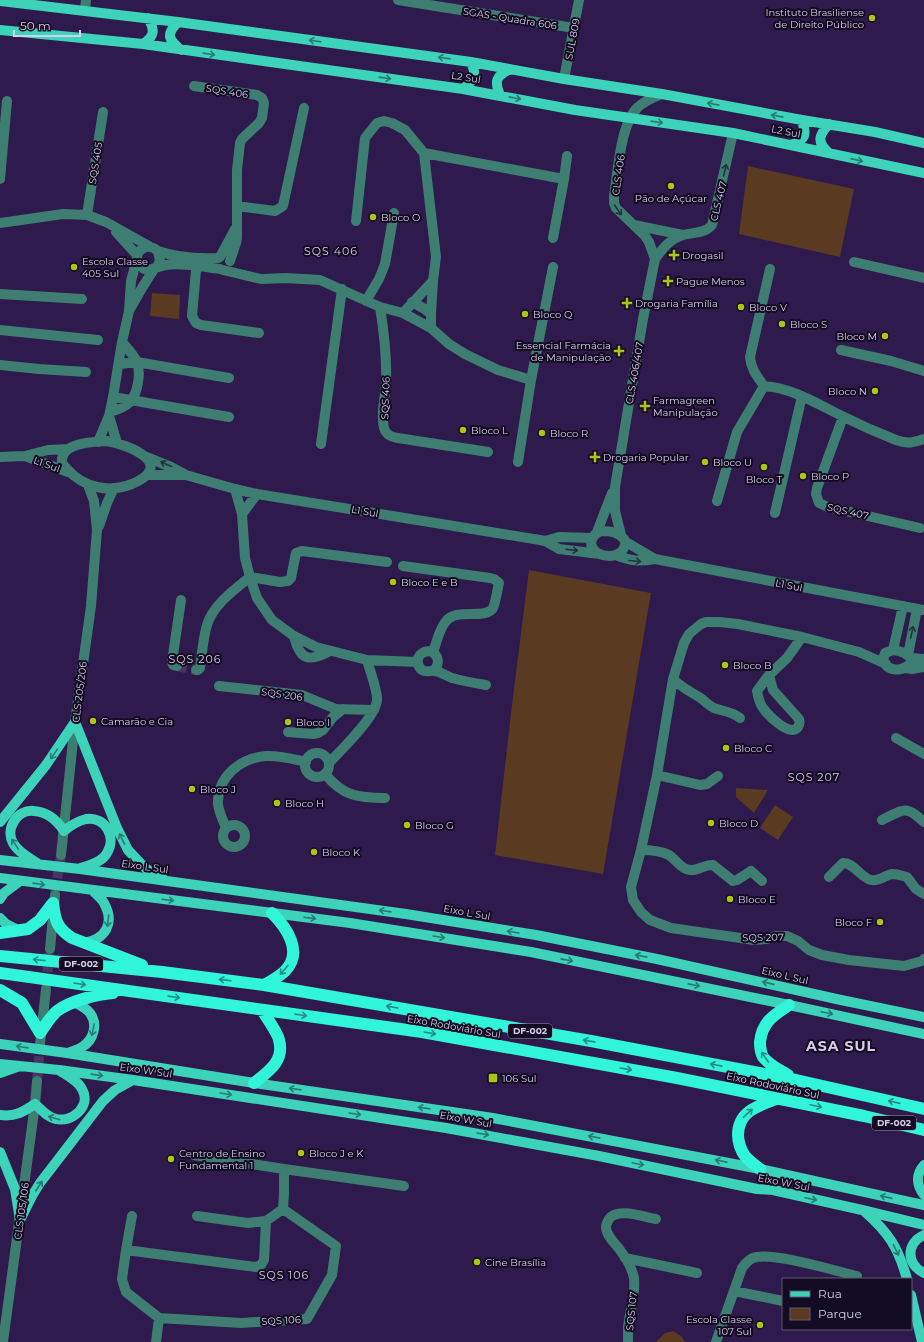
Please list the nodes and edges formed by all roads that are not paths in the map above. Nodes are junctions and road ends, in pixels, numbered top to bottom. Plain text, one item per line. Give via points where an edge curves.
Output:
1 (86, 0) edge
2 (398, 0) edge
3 (579, 0) edge
4 (0, 1) edge
5 (85, 10) junction
6 (148, 18) junction
7 (178, 22) junction
8 (574, 28) junction
9 (0, 30) edge
10 (143, 44) junction
11 (181, 50) junction
12 (471, 62) junction
13 (510, 69) junction
14 (564, 79) junction
15 (194, 86) dead end
16 (463, 88) junction
17 (662, 94) junction
18 (500, 95) junction
19 (8, 101) dead end
20 (304, 108) dead end
21 (103, 112) dead end
22 (630, 118) junction
23 (802, 120) junction
24 (829, 124) junction
25 (733, 133) junction
26 (924, 143) edge
27 (792, 145) junction
28 (424, 153) junction
29 (829, 153) junction
30 (567, 156) dead end
31 (924, 173) edge
32 (0, 179) edge
33 (564, 179) junction
34 (237, 206) junction
35 (394, 213) dead end
36 (87, 214) junction
37 (356, 221) dead end
38 (106, 222) junction
39 (0, 223) edge
40 (633, 225) junction
41 (236, 227) junction
42 (683, 235) junction
43 (553, 238) dead end
44 (154, 249) junction
45 (137, 257) junction
46 (219, 258) junction
47 (655, 259) junction
48 (197, 262) junction
49 (854, 262) dead end
50 (226, 266) junction
51 (553, 267) dead end
52 (155, 268) junction
53 (770, 269) dead end
54 (923, 276) edge
55 (433, 281) junction
56 (342, 289) junction
57 (0, 294) edge
58 (82, 299) dead end
59 (366, 301) junction
60 (412, 302) junction
61 (380, 307) junction
62 (129, 311) junction
63 (403, 313) junction
64 (431, 314) junction
65 (431, 328) junction
66 (0, 330) edge
67 (258, 333) dead end
68 (98, 340) dead end
69 (122, 342) junction
70 (841, 350) dead end
71 (137, 362) junction
72 (120, 364) junction
73 (0, 365) edge
74 (924, 371) edge
75 (86, 372) dead end
76 (229, 378) dead end
77 (531, 380) junction
78 (764, 386) junction
79 (802, 396) junction
80 (114, 397) junction
81 (131, 401) junction
82 (110, 414) junction
83 (229, 417) dead end
84 (843, 417) junction
85 (924, 439) edge
86 (98, 442) junction
87 (117, 443) junction
88 (321, 444) dead end
89 (68, 450) junction
90 (488, 452) dead end
91 (25, 456) junction
92 (144, 456) junction
93 (0, 457) edge
94 (518, 462) dead end
95 (70, 472) junction
96 (147, 475) junction
97 (186, 475) junction
98 (88, 484) junction
99 (615, 487) junction
100 (114, 488) junction
101 (235, 489) junction
102 (258, 494) junction
103 (717, 501) dead end
104 (242, 514) junction
105 (775, 514) dead end
106 (920, 528) dead end
107 (98, 530) junction
108 (594, 535) junction
109 (623, 539) junction
110 (545, 541) junction
111 (600, 554) junction
112 (616, 555) junction
113 (655, 559) junction
114 (387, 562) dead end
115 (403, 566) dead end
116 (250, 577) junction
117 (181, 600) dead end
118 (903, 606) junction
119 (920, 610) edge
120 (802, 637) junction
121 (433, 652) junction
122 (860, 652) junction
123 (889, 652) junction
124 (909, 656) junction
125 (924, 659) edge
126 (367, 660) junction
127 (418, 662) junction
128 (886, 664) junction
129 (177, 666) dead end
130 (924, 667) edge
131 (906, 668) junction
132 (196, 670) dead end
133 (434, 670) junction
134 (769, 675) junction
135 (673, 679) junction
136 (486, 685) dead end
137 (219, 686) dead end
138 (773, 690) junction
139 (757, 691) junction
140 (343, 709) junction
141 (374, 710) junction
142 (740, 718) dead end
143 (75, 722) junction
144 (288, 732) dead end
145 (896, 738) dead end
146 (924, 754) edge
147 (306, 762) junction
148 (329, 763) junction
149 (325, 774) junction
150 (657, 775) junction
151 (718, 776) dead end
152 (385, 798) dead end
153 (882, 820) dead end
154 (0, 822) edge
155 (924, 822) edge
156 (226, 828) dead end
157 (64, 831) junction
158 (641, 850) junction
159 (61, 855) tunnel mouth
160 (0, 860) edge
161 (39, 864) junction
162 (80, 869) junction
163 (829, 877) dead end
164 (0, 878) edge
165 (20, 881) junction
166 (762, 881) dead end
167 (171, 882) junction
168 (93, 891) junction
169 (924, 894) edge
170 (0, 899) edge
171 (54, 899) junction
172 (272, 912) junction
173 (0, 918) edge
174 (18, 930) junction
175 (0, 933) edge
176 (84, 943) junction
177 (50, 949) tunnel mouth
178 (0, 956) edge
179 (924, 959) edge
180 (162, 972) junction
181 (0, 973) edge
182 (264, 985) junction
183 (46, 989) tunnel mouth
184 (135, 992) junction
185 (3, 994) edge
186 (74, 1002) junction
187 (789, 1005) junction
188 (924, 1009) edge
189 (262, 1010) junction
190 (913, 1014) junction
191 (924, 1017) edge
192 (924, 1034) edge
193 (40, 1039) junction
194 (0, 1044) edge
195 (68, 1053) junction
196 (0, 1064) edge
197 (20, 1066) junction
198 (59, 1070) junction
199 (0, 1073) edge
200 (133, 1080) junction
201 (796, 1080) junction
202 (37, 1081) tunnel mouth
203 (254, 1083) junction
204 (778, 1099) junction
205 (36, 1104) junction
206 (924, 1109) edge
207 (0, 1115) edge
208 (924, 1130) edge
209 (0, 1152) edge
210 (194, 1155) dead end
211 (924, 1165) edge
212 (284, 1169) junction
213 (760, 1169) junction
214 (404, 1186) dead end
215 (924, 1196) edge
216 (924, 1205) edge
217 (283, 1209) junction
218 (862, 1210) junction
219 (132, 1216) dead end
220 (198, 1216) dead end
221 (656, 1219) dead end
222 (20, 1220) junction
223 (266, 1221) junction
224 (924, 1225) edge
225 (924, 1235) edge
226 (126, 1250) junction
227 (625, 1258) junction
228 (697, 1273) dead end
229 (924, 1273) edge
230 (857, 1276) dead end
231 (907, 1278) edge
232 (734, 1291) junction
233 (912, 1298) edge
234 (782, 1301) edge
235 (159, 1318) junction
236 (3, 1342) edge
237 (156, 1342) edge
238 (628, 1342) edge
239 (716, 1342) edge
240 (922, 1342) edge

1 - 5 street
2 - 8 street, SGAS - Quadra 606
3 - 8 street, SUL 809
4 - 5 main road, L2 Sul
5 - 6 main road, L2 Sul
6 - 7 main road, L2 Sul
6 - 10 main road via 152,33
7 - 11 main road via 170,35 171,42
12 -> 7 main road, L2 Sul
8 - 14 street, SUL 809
9 - 10 main road, L2 Sul
10 - 11 main road, L2 Sul
11 -> 16 main road, L2 Sul
12 - 13 main road, L2 Sul
12 - 16 main road via 474,75 471,82
13 - 14 main road, L2 Sul
13 - 18 main road via 498,78 497,88
14 - 17 main road, L2 Sul
15 - 34 street, SQS 406 via 257,95 263,100 262,118 240,143
16 - 18 main road, L2 Sul
17 - 22 street, CLS 406 via 641,105
23 -> 17 main road, L2 Sul
18 -> 22 main road, L2 Sul
19 - 32 street
20 - 34 street via 283,206 275,211
21 - 36 street, SQS 405
22 -> 25 main road, L2 Sul
22 -> 40 street, CLS 406 via 623,138 614,203 618,212
23 - 24 main road, L2 Sul
23 - 27 main road via 805,131 803,139
24 - 26 main road, L2 Sul
24 - 29 main road via 820,139
25 - 27 main road, L2 Sul
42 -> 25 street, CLS 407 via 704,231 712,225
27 - 29 main road, L2 Sul
28 - 33 street
28 - 37 street via 405,130 398,126 384,121 373,126 365,138
28 - 55 street via 436,257
29 -> 31 main road, L2 Sul
30 - 33 street
33 - 43 street
34 - 41 street, SQS 406
35 - 59 street via 385,264
36 - 38 street
36 - 39 street via 63,214
38 - 44 street
38 - 45 street
40 - 42 street
40 - 47 street, CLS 406 via 646,236
41 - 46 street, SQS 406
41 - 50 street, SQS 406 via 236,243
42 - 47 street, CLS 407 via 667,243
44 - 45 street via 143,248
44 - 48 street
44 - 52 street via 160,254 160,261
45 - 52 street via 141,268
45 - 62 street via 131,281
46 - 48 street
46 - 50 street via 226,257
47 - 99 street, CLS 406/407
48 - 50 street
48 - 52 street
48 - 67 street via 192,316 196,323
49 - 54 street
50 - 56 street via 261,279 320,280
51 - 77 street
52 - 62 street
53 - 78 street via 750,357 753,371
55 - 60 street
55 - 64 street
56 - 59 street
56 - 88 street
57 - 58 street
59 - 61 street
60 - 63 street
60 - 64 street
61 - 63 street
61 - 90 street, SQS 406 via 386,346 383,416 387,433 391,437
62 - 69 street
63 - 65 street
64 - 65 street
65 - 77 street via 465,354 498,370
66 - 68 street
69 - 71 street
69 - 72 street
70 - 74 street
71 - 72 street
71 - 76 street
71 - 81 street via 139,379
72 - 80 street
73 - 75 street
77 - 94 street
78 - 79 street via 778,387
78 - 103 street via 736,432
79 - 84 street
79 - 105 street
80 - 81 street
80 - 82 street
81 - 82 street
81 - 83 street
82 - 86 street
82 - 87 street
84 - 85 street via 904,443
84 - 106 street, SQS 407 via 817,488 819,503
86 - 87 street
86 - 89 street via 80,444
87 - 92 street, L1 Sul
89 - 91 street, L1 Sul via 48,450
89 - 95 street via 62,463
91 - 93 street, L1 Sul
91 - 95 street, L1 Sul
92 - 96 street via 150,463
97 -> 92 street, L1 Sul
95 - 98 street, L1 Sul
96 - 97 street, L1 Sul
96 - 100 street via 131,484
97 - 101 street, L1 Sul
98 - 100 street, L1 Sul via 104,489
98 - 107 street, CLS 205/206 via 94,501
99 - 108 street, CLS 406/407
99 - 109 street, CLS 406/407 via 615,511
100 - 107 street, CLS 205/206
101 - 102 street, L1 Sul
101 - 104 street
102 - 104 street
102 - 110 street, L1 Sul
104 - 116 street via 245,558
107 - 143 street, CLS 205/206 via 91,606
108 - 109 street via 601,531 611,531
108 - 110 street, L1 Sul via 559,537
108 - 111 street via 593,547
109 - 112 street via 623,549
109 - 113 street, L1 Sul
110 -> 111 street, L1 Sul via 560,549
111 - 112 street
112 -> 113 street, L1 Sul via 628,560
113 - 118 street, L1 Sul
114 - 116 street via 302,551 296,553 291,578 286,582
115 - 121 street via 494,579 499,583 493,607 488,613 462,614 448,619
116 - 126 street via 257,598 272,620 294,636 316,647
116 - 132 street via 215,610 207,624 200,668
117 - 129 street via 172,662 173,666
118 - 119 street, L1 Sul
118 - 123 street
124 -> 119 street
120 - 122 street, SQS 207
120 - 134 street via 787,658
120 - 135 street, SQS 207 via 738,624 706,622 689,634
121 - 127 street via 423,653 419,656
121 - 133 street via 439,661
122 - 123 street, SQS 207
122 - 128 street, SQS 207
123 - 124 street via 903,652
123 - 128 street via 883,657
124 - 125 street
124 - 131 street via 911,663
126 - 127 street
126 - 141 street via 378,701
127 - 133 street via 423,671
128 - 131 street via 894,670
130 - 131 street
133 - 136 street via 458,680
134 - 138 street
134 - 139 street
135 - 142 street via 688,692 713,707 736,714
135 - 150 street, SQS 207
137 - 140 street, SQS 206 via 302,695 336,709
138 - 139 street
138 - 139 street via 799,719 800,723 796,730 784,727 770,717 762,708
140 - 141 street, SQS 206
140 - 144 street via 318,733
141 - 148 street
143 -> 154 main road via 46,765
143 - 157 street, CLS 205/206
167 -> 143 main road via 152,873 128,850
145 - 146 street
147 - 148 street via 310,756 321,754
147 - 149 street via 308,773 314,777
147 - 156 street via 266,756 254,758 231,770 221,785 218,803
148 - 149 street
149 - 152 street via 333,784 351,794 363,798
150 - 151 street via 700,785 707,784
150 - 158 street, SQS 207
153 - 155 street via 909,810
157 - 159 street, CLS 205/206
161 -> 157 main road via 14,844 10,829 13,822 24,812 32,810 57,821
157 - 162 main road via 87,819 100,822 111,835 107,854
158 - 166 street via 668,855 687,869 697,871 713,865 733,881 751,872
158 - 179 street, SQS 207 via 631,887 633,900 650,920 671,928 754,940 787,936 809,950 849,960 904,966
160 - 161 main road, Eixo L Sul
161 - 162 main road, Eixo L Sul
162 - 167 main road, Eixo L Sul
163 - 169 street via 842,863 846,863 864,878 874,881 891,874 907,877 916,889
164 - 165 main road
165 -> 168 main road
165 - 170 main road
190 -> 167 main road, Eixo L Sul via 536,935 406,914
168 -> 172 main road
168 -> 176 main road via 103,901 110,919 100,937
171 - 174 highway via 40,920 28,929
171 - 176 highway via 54,917 58,925 72,938
171 - 177 street
172 -> 182 highway via 287,932 293,952 292,961 286,970
172 -> 187 main road via 531,952
173 - 174 main road
174 - 175 highway
176 - 180 highway
180 -> 178 highway, Eixo Rodoviário Sul / DF-002
182 -> 180 highway, Eixo Rodoviário Sul / DF-002
181 -> 184 highway, Eixo Rodoviário Sul / DF-002
201 -> 182 highway, Eixo Rodoviário Sul / DF-002 via 591,1041
183 - 193 street
184 - 186 highway via 104,994
184 -> 189 highway, Eixo Rodoviário Sul / DF-002
185 - 193 highway via 22,1003
186 - 193 highway via 57,1011
186 -> 195 main road via 90,1013 95,1026 93,1034 84,1046
187 -> 192 main road
201 -> 187 highway via 771,1065 763,1056 760,1046 765,1025
188 - 190 main road
189 - 203 highway via 279,1040 280,1057 270,1070
189 -> 204 highway, Eixo Rodoviário Sul / DF-002 via 422,1032
190 - 191 main road, Eixo L Sul
195 -> 194 main road, Eixo W Sul
195 - 203 main road, Eixo W Sul
196 - 197 main road, Eixo W Sul
197 - 198 main road, Eixo W Sul
197 - 199 main road
198 -> 200 main road, Eixo W Sul
198 -> 205 main road via 82,1089 85,1096 84,1105 77,1115 62,1120 48,1116
200 -> 218 main road, Eixo W Sul via 495,1136 757,1189 773,1190
222 -> 200 main road via 40,1183 103,1101 115,1090
206 -> 201 highway, Eixo Rodoviário Sul / DF-002
202 - 205 street, CLS 105/106
213 -> 203 main road, Eixo W Sul via 493,1118
204 -> 208 highway, Eixo Rodoviário Sul / DF-002
213 -> 204 highway via 745,1156 738,1142 738,1130 741,1119 750,1110
205 - 207 main road via 21,1114
205 - 222 street, CLS 105/106
209 - 222 main road via 15,1189
210 - 212 street
211 - 215 main road via 917,1179
212 - 214 street
212 - 217 street
216 -> 213 main road, Eixo W Sul
217 - 223 street
217 - 235 street, SQS 106 via 336,1246 332,1275 307,1319 241,1322
218 - 224 main road, Eixo W Sul
218 -> 231 main road via 890,1237
219 - 226 street
220 - 223 street via 248,1223
221 - 227 street, SQS 107 via 619,1213 612,1215 608,1220 608,1235
222 - 236 street, CLS 105/106
223 - 226 street via 264,1260 256,1267
225 - 229 main road via 917,1238 910,1255 913,1263
226 - 235 street via 122,1279 126,1292
227 - 228 street
227 - 238 street, SQS 107 via 634,1277
230 - 232 street via 766,1256 747,1262 742,1268
232 - 234 street
232 - 239 street
233 - 240 main road
235 - 237 street

